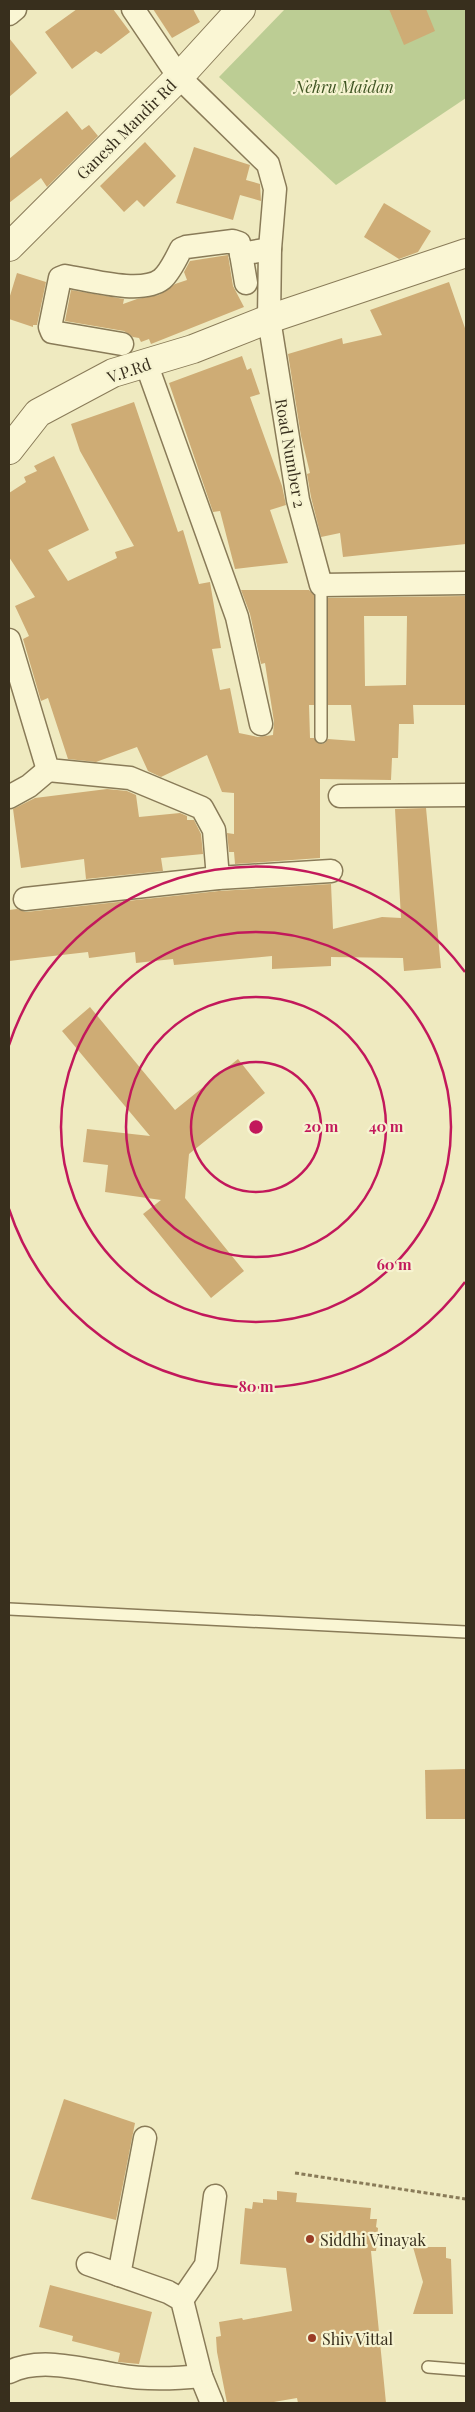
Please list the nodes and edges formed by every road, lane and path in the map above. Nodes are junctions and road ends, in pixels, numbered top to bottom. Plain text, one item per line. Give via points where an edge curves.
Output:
1 (14, 9) edge
2 (133, 9) edge
3 (240, 9) edge
4 (9, 14) edge
5 (179, 77) junction
6 (9, 247) edge
7 (270, 250) junction
8 (466, 253) edge
9 (241, 254) junction
10 (246, 283) dead end
11 (269, 319) junction
12 (130, 351) junction
13 (9, 450) edge
14 (466, 583) edge
15 (320, 585) junction
16 (9, 640) edge
17 (261, 724) dead end
18 (322, 737) dead end
19 (48, 770) junction
20 (466, 795) edge
21 (340, 796) dead end
22 (9, 797) edge
23 (331, 872) dead end
24 (218, 878) junction
25 (25, 899) dead end
26 (9, 1609) edge
27 (466, 1632) edge
28 (145, 2138) dead end
29 (295, 2173) dead end
30 (215, 2196) dead end
31 (466, 2199) edge
32 (88, 2264) dead end
33 (119, 2275) junction
34 (182, 2300) junction
35 (428, 2367) dead end
36 (466, 2370) edge
37 (9, 2372) edge
38 (202, 2376) junction
39 (212, 2403) edge

1 - 4 street
2 - 5 street
3 - 5 street, Ganesh Mandir Rd
5 - 6 street, Ganesh Mandir Rd
5 - 7 street via 268,164 275,189
7 - 9 street
7 - 11 street
8 - 11 street, V.P.Rd
9 - 10 street
9 - 12 street via 239,243 233,241 186,247 181,249 163,278 153,285 137,287 65,276 60,278 50,327 52,332
11 - 12 street, V.P.Rd via 193,349
11 - 15 street, Road Number 2 via 298,500
12 - 13 street, V.P.Rd via 113,373 38,413
12 - 17 street via 237,617
14 - 15 street
15 - 18 lane
16 - 19 street
19 - 22 street
19 - 24 street via 130,778 202,808 214,830
20 - 21 street
23 - 24 street
24 - 25 street
26 - 27 lane
28 - 33 street
29 - 31 path
30 - 34 street via 206,2265
32 - 33 street
33 - 34 street
34 - 38 street
35 - 36 lane
37 - 38 street via 22,2366 68,2366 118,2376 165,2380
38 - 39 street

